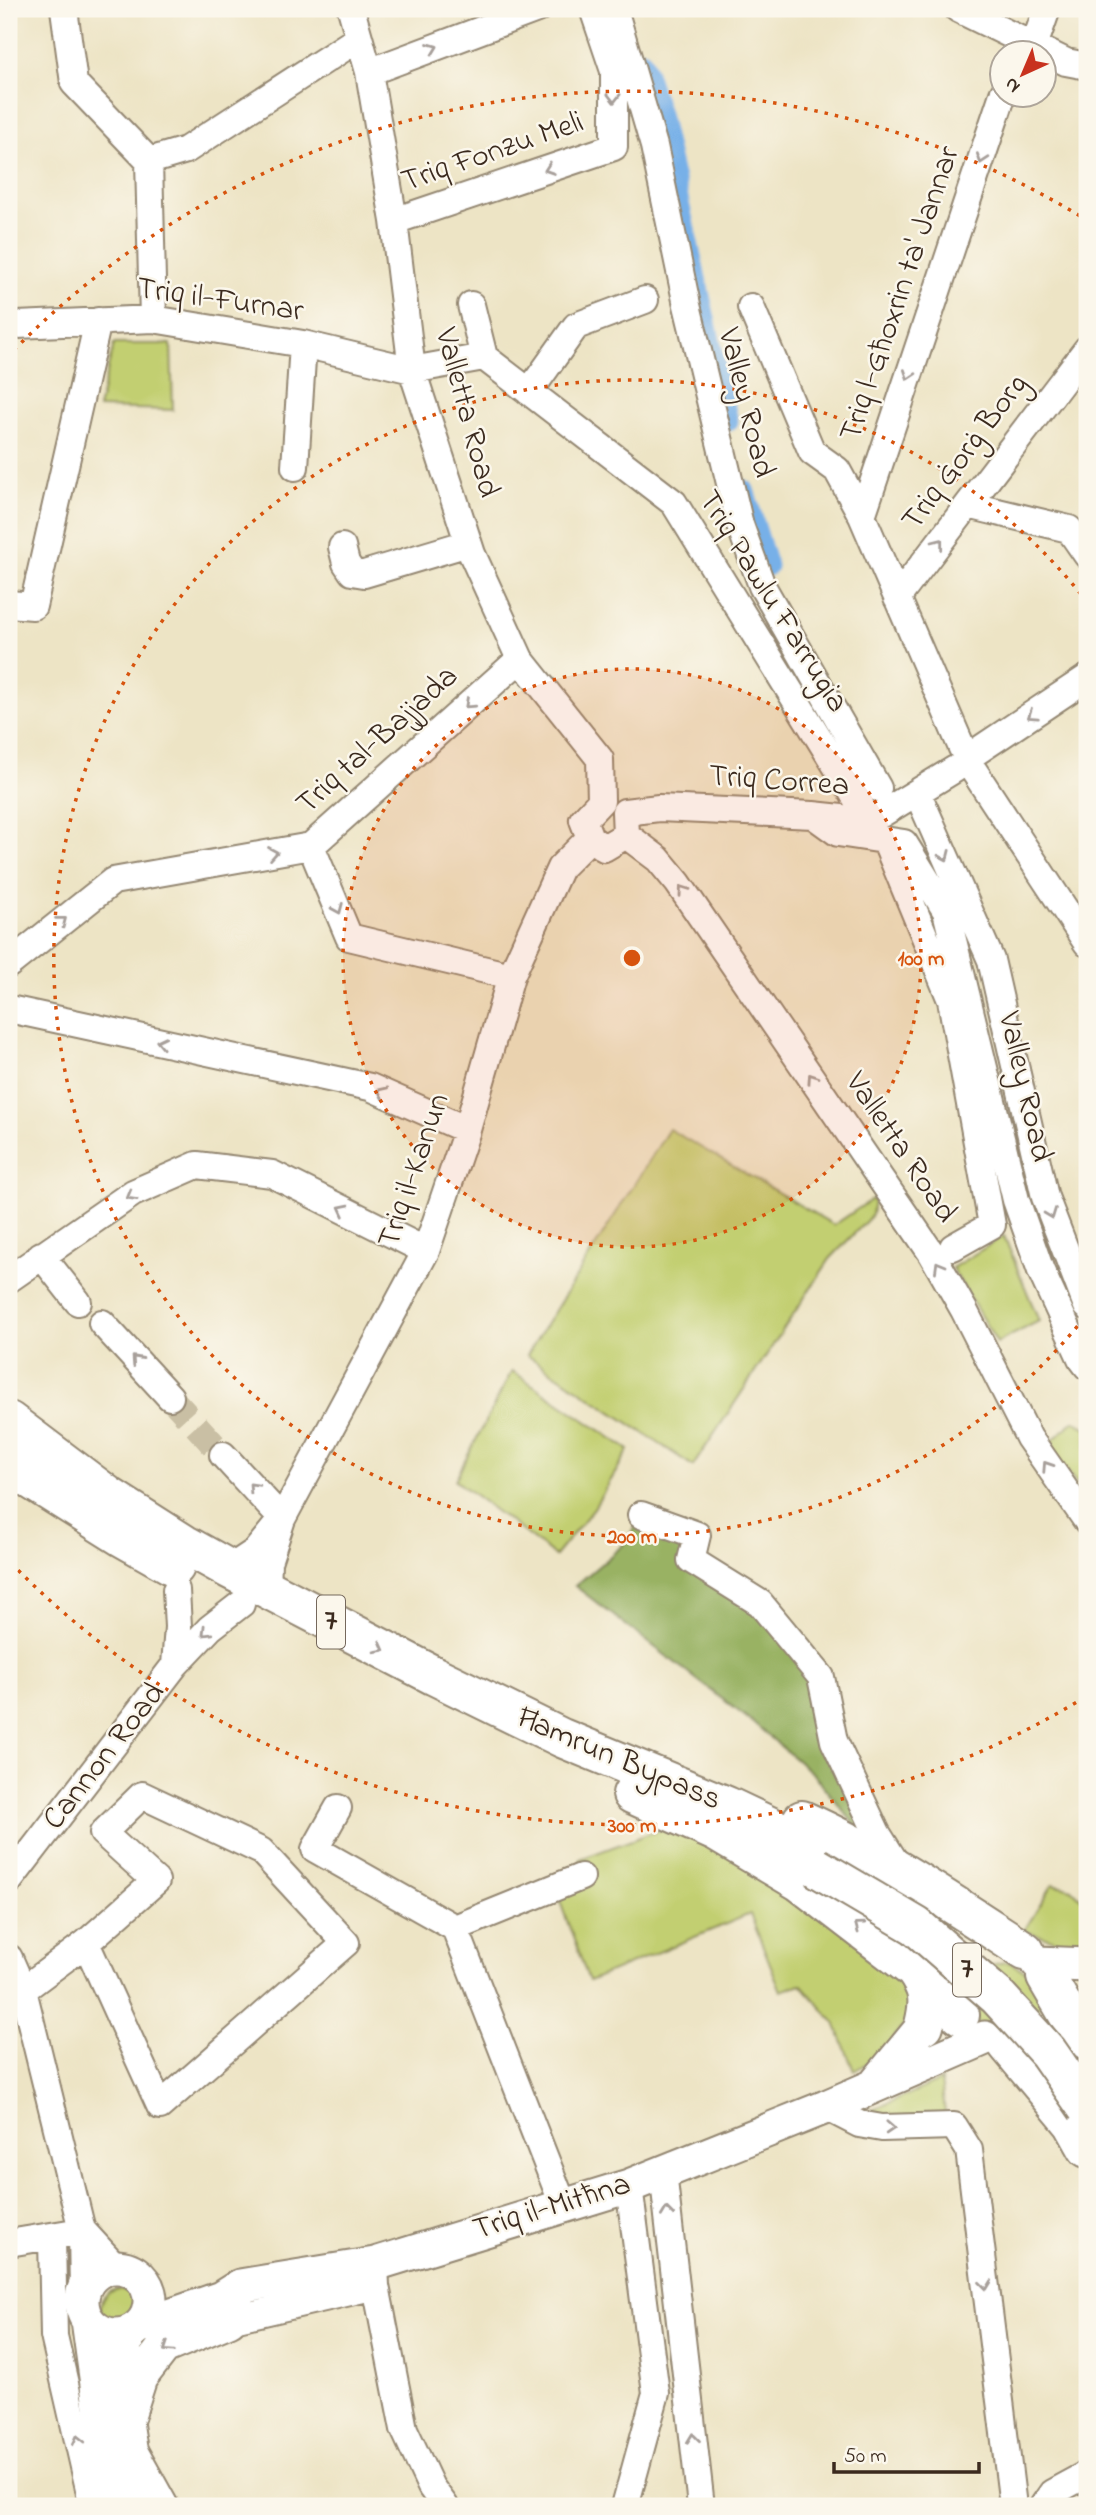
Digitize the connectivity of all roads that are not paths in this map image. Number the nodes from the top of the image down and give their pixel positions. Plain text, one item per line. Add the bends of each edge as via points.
1 (64, 9) edge
2 (351, 9) edge
3 (537, 9) edge
4 (593, 9) edge
5 (614, 9) edge
6 (958, 9) edge
7 (1048, 9) edge
8 (359, 38) junction
9 (1010, 38) edge
10 (1029, 38) edge
11 (1058, 59) edge
12 (1080, 68) edge
13 (369, 72) junction
14 (998, 108) edge
15 (149, 161) junction
16 (394, 221) junction
17 (645, 300) dead end
18 (471, 305) dead end
19 (751, 307) dead end
20 (153, 319) junction
21 (98, 321) junction
22 (17, 325) dead end
23 (303, 344) junction
24 (1087, 349) edge
25 (484, 357) junction
26 (412, 370) junction
27 (529, 393) junction
28 (295, 467) dead end
29 (968, 505) junction
30 (862, 516) junction
31 (468, 543) junction
32 (342, 547) dead end
33 (1086, 550) edge
34 (897, 598) junction
35 (9, 604) edge
36 (520, 659) junction
37 (1087, 678) edge
38 (967, 760) junction
39 (878, 788) dead end
40 (918, 794) junction
41 (601, 801) junction
42 (626, 824) junction
43 (878, 831) junction
44 (590, 838) junction
45 (311, 846) junction
46 (1087, 943) edge
47 (9, 964) edge
48 (511, 976) junction
49 (9, 1009) edge
50 (467, 1130) junction
51 (953, 1247) dead end
52 (426, 1251) junction
53 (41, 1255) junction
54 (9, 1279) edge
55 (78, 1302) dead end
56 (1087, 1306) edge
57 (102, 1323) dead end
58 (1087, 1366) edge
59 (170, 1397) tunnel mouth
60 (9, 1409) edge
61 (9, 1421) edge
62 (223, 1455) tunnel mouth
63 (10, 1465) edge
64 (107, 1495) junction
65 (641, 1515) dead end
66 (282, 1519) junction
67 (1087, 1521) edge
68 (184, 1544) junction
69 (246, 1587) junction
70 (176, 1590) dead end
71 (175, 1665) junction
72 (556, 1747) junction
73 (338, 1808) dead end
74 (820, 1859) junction
75 (890, 1866) junction
76 (581, 1877) dead end
77 (9, 1881) edge
78 (456, 1928) junction
79 (86, 1943) junction
80 (9, 1958) edge
81 (1036, 1964) junction
82 (1087, 1965) edge
83 (23, 1990) junction
84 (974, 2017) junction
85 (1081, 2018) edge
86 (1087, 2082) edge
87 (874, 2086) junction
88 (826, 2107) junction
89 (1087, 2108) edge
90 (1087, 2148) edge
91 (663, 2172) junction
92 (628, 2186) junction
93 (564, 2207) junction
94 (82, 2230) junction
95 (52, 2238) junction
96 (9, 2243) edge
97 (130, 2274) junction
98 (376, 2275) junction
99 (230, 2301) junction
100 (85, 2307) junction
101 (133, 2330) junction
102 (127, 2430) junction
103 (1087, 2474) edge
104 (93, 2506) edge
105 (117, 2506) edge
106 (139, 2506) edge
107 (164, 2506) edge
108 (445, 2506) edge
109 (625, 2506) edge
110 (701, 2506) edge
111 (1013, 2506) edge
112 (1043, 2506) edge

1 - 15 street via 74,83
2 - 8 street, Valletta Road
13 -> 3 street
4 -> 16 street, Triq Fonzu Meli via 614,71 614,147
5 - 39 street, Valley Road via 654,146 740,525 762,586
6 - 9 street
7 - 10 street
8 - 13 street, Valletta Road
8 - 15 street via 186,150
11 - 12 street
13 - 16 street, Valletta Road
14 -> 30 street, Triq l-Għoxrin ta' Jannar
15 - 20 street
16 - 26 street, Valletta Road
17 - 27 street via 576,326
18 - 25 street
19 - 30 street via 812,452 837,470
20 - 21 street, Triq il-Furnar
20 - 23 street, Triq il-Furnar
21 - 22 street, Triq il-Furnar
21 - 35 street via 33,606
23 - 26 street, Triq il-Furnar
23 - 28 street
24 - 29 street, Triq Ġorġ Borg
25 - 26 street
25 - 27 street, Triq Pawlu Farrugia
26 - 31 street, Valletta Road
27 - 43 street, Triq Pawlu Farrugia via 674,503
29 - 33 street via 1069,529
34 -> 29 street, Triq Ġorġ Borg
30 - 34 street
31 - 32 street via 364,573 352,572
31 - 36 street, Valletta Road
34 - 38 street
36 - 41 street, Valletta Road via 600,759
36 -> 45 street, Triq tal-Bajjada
37 -> 38 street, Triq Correa
38 - 40 street, Triq Correa
38 - 46 street
40 - 43 street, Triq Correa
40 -> 56 street via 991,960 1045,1197
41 - 42 street, Valletta Road via 614,804
41 - 44 street, Valletta Road via 583,820
42 - 43 street, Triq Correa via 659,808 813,815
42 - 44 street via 604,848
67 -> 42 street, Valletta Road via 1029,1437 932,1254 678,883
43 - 51 street, Valley Road via 951,1000 992,1224
43 - 58 street, Valley Road via 904,843 946,911 1016,1200 1041,1271
44 - 48 street, Triq il-Kanun via 560,868
47 -> 45 street, Triq tal-Bajjada via 113,881
45 -> 48 street via 349,937
48 - 50 street, Triq il-Kanun
50 -> 49 street via 370,1087
50 - 52 street, Triq il-Kanun
52 -> 53 street via 272,1174 197,1165 134,1193
52 - 66 street, Triq il-Kanun
53 - 54 street
53 - 55 street
59 -> 57 street
60 - 68 highway via 118,1488
61 - 64 highway
66 -> 62 street
63 - 64 highway via 33,1460
63 - 69 highway, Ħamrun Bypass / 7 via 121,1537
64 - 68 highway, Ħamrun Bypass / 7
65 - 75 street via 697,1535 691,1559 760,1603 821,1677 834,1741 894,1860
66 - 69 street, Triq il-Kanun via 256,1552
66 - 69 street, Triq il-Kanun via 268,1562
68 - 69 highway, Ħamrun Bypass / 7
69 -> 71 street, Cannon Road
69 - 72 highway, Ħamrun Bypass / 7 via 435,1676
70 - 71 street, Cannon Road
71 - 77 street, Cannon Road
72 - 74 highway, Ħamrun Bypass / 7
72 - 75 highway via 734,1789 834,1834
84 -> 72 highway via 929,2005 925,1984 913,1967 800,1882
73 - 78 street via 315,1849
74 - 86 highway, Ħamrun Bypass / 7 via 926,1912 1059,2039
74 - 89 highway, Ħamrun Bypass / 7, bridge via 916,1926 998,1997 1048,2052
75 - 81 highway
76 - 78 street
78 - 93 street
79 - 79 street via 160,2106 346,1943 261,1852 142,1796 103,1833 156,1881
79 - 83 street
80 - 83 street
81 - 82 main road
81 - 84 main road via 1008,1945 975,1953
81 - 84 main road via 1053,2000 1048,2018
81 - 85 highway
83 - 94 street
84 - 85 main road, Triq il-Mitħna
84 - 87 main road, Triq il-Mitħna
84 - 87 main road, Triq il-Mitħna
84 - 90 highway via 1073,2123
87 - 88 main road, Triq il-Mitħna
88 - 91 main road, Triq il-Mitħna
88 -> 111 street via 870,2126 954,2126 969,2150
91 - 92 main road, Triq il-Mitħna
110 -> 91 street
92 - 93 main road, Triq il-Mitħna
92 - 109 street via 656,2393
93 - 98 main road, Triq il-Mitħna
94 - 95 street
94 - 97 street
94 - 100 street
95 - 96 street
104 -> 95 street via 54,2336
97 - 99 main road, Triq il-Mitħna
97 - 100 main road via 98,2272 91,2277
97 - 101 main road via 150,2297 148,2314
98 - 99 main road, Triq il-Mitħna
98 - 108 street via 404,2429
99 - 101 main road, Triq il-Mitħna
99 -> 102 main road via 164,2347 140,2378
100 - 101 main road via 94,2327 111,2335
100 - 105 main road
101 - 102 main road via 118,2367
102 - 106 main road
102 - 107 street
103 - 112 street via 1052,2493

